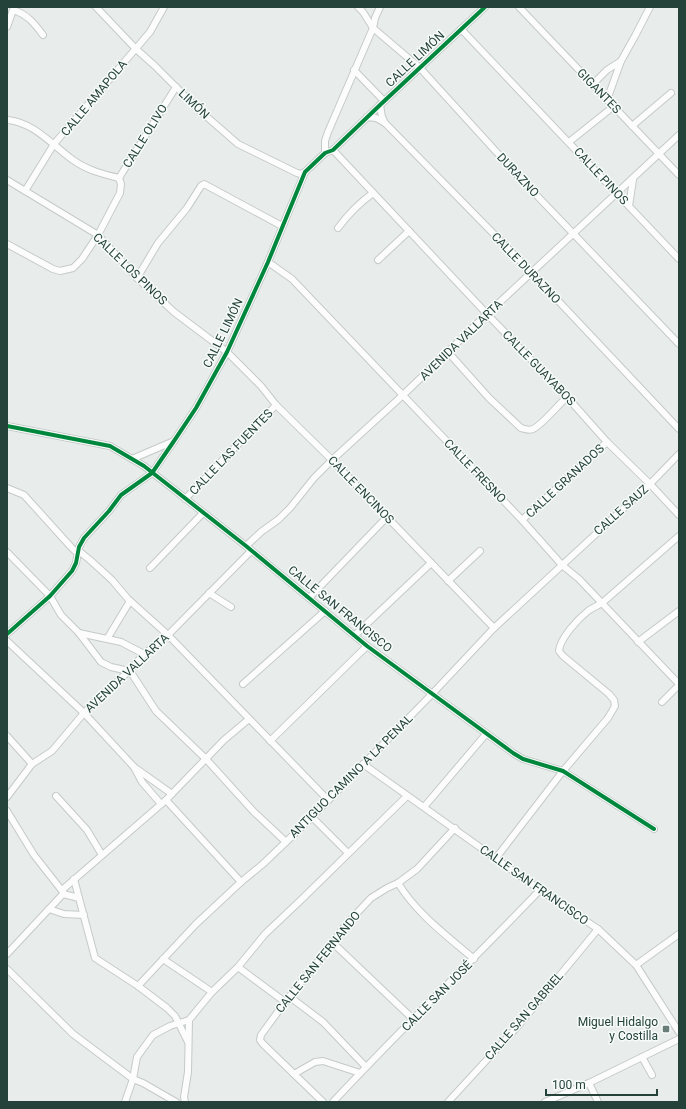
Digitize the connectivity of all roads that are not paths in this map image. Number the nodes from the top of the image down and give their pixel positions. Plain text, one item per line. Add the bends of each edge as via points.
1 (164, 7) edge
2 (358, 7) edge
3 (380, 7) edge
4 (485, 7) edge
5 (519, 7) edge
6 (650, 7) edge
7 (13, 8) edge
8 (98, 8) edge
9 (8, 20) edge
10 (7, 27) edge
11 (373, 28) junction
12 (461, 29) junction
13 (43, 35) dead end
14 (136, 49) junction
15 (621, 61) junction
16 (420, 68) junction
17 (354, 70) junction
18 (592, 85) junction
19 (176, 87) junction
20 (671, 93) dead end
21 (607, 100) junction
22 (382, 103) junction
23 (614, 106) junction
24 (367, 117) junction
25 (7, 119) edge
26 (385, 123) junction
27 (632, 126) junction
28 (679, 135) edge
29 (570, 142) junction
30 (54, 144) junction
31 (333, 150) junction
32 (325, 153) junction
33 (660, 154) junction
34 (305, 172) junction
35 (679, 175) edge
36 (119, 178) junction
37 (7, 180) edge
38 (633, 180) junction
39 (26, 191) junction
40 (373, 193) junction
41 (617, 194) junction
42 (629, 206) junction
43 (282, 226) junction
44 (338, 228) dead end
45 (409, 231) junction
46 (98, 235) junction
47 (574, 235) junction
48 (7, 244) edge
49 (679, 259) edge
50 (378, 260) dead end
51 (268, 262) junction
52 (532, 273) junction
53 (137, 278) junction
54 (487, 314) junction
55 (679, 344) edge
56 (227, 352) junction
57 (448, 352) junction
58 (403, 396) junction
59 (567, 397) junction
60 (276, 405) junction
61 (7, 426) edge
62 (679, 430) edge
63 (174, 441) junction
64 (607, 442) junction
65 (679, 454) edge
66 (132, 459) junction
67 (332, 460) junction
68 (152, 473) junction
69 (650, 484) junction
70 (7, 488) edge
71 (185, 499) junction
72 (203, 513) junction
73 (679, 515) edge
74 (387, 517) junction
75 (522, 520) junction
76 (679, 536) edge
77 (246, 546) junction
78 (79, 551) junction
79 (251, 551) junction
80 (480, 551) dead end
81 (7, 552) edge
82 (431, 562) junction
83 (562, 565) junction
84 (150, 568) dead end
85 (448, 581) junction
86 (209, 593) junction
87 (50, 596) junction
88 (309, 598) junction
89 (130, 601) junction
90 (602, 603) junction
91 (231, 607) dead end
92 (325, 611) junction
93 (679, 611) edge
94 (494, 628) junction
95 (79, 633) junction
96 (7, 634) edge
97 (168, 636) junction
98 (355, 636) junction
99 (107, 639) junction
100 (7, 641) edge
101 (638, 642) junction
102 (367, 646) junction
103 (144, 654) junction
104 (129, 671) junction
105 (243, 684) dead end
106 (679, 685) edge
107 (432, 694) junction
108 (662, 702) dead end
109 (84, 713) junction
110 (249, 719) junction
111 (486, 734) junction
112 (7, 736) edge
113 (270, 741) junction
114 (206, 759) junction
115 (32, 764) junction
116 (363, 764) junction
117 (134, 767) junction
118 (563, 771) junction
119 (172, 794) junction
120 (56, 796) dead end
121 (407, 796) junction
122 (7, 797) edge
123 (328, 800) junction
124 (163, 802) junction
125 (424, 807) junction
126 (7, 811) edge
127 (312, 817) junction
128 (455, 828) junction
129 (654, 829) dead end
130 (286, 842) junction
131 (348, 853) junction
132 (102, 855) junction
133 (496, 858) junction
134 (74, 879) junction
135 (241, 882) junction
136 (398, 883) junction
137 (540, 890) junction
138 (63, 892) junction
139 (79, 898) junction
140 (49, 909) junction
141 (84, 915) junction
142 (598, 929) junction
143 (679, 934) edge
144 (333, 943) junction
145 (7, 954) edge
146 (163, 959) junction
147 (474, 959) junction
148 (636, 964) junction
149 (238, 967) junction
150 (7, 969) edge
151 (138, 986) junction
152 (212, 992) junction
153 (290, 997) junction
154 (285, 1002) junction
155 (189, 1020) junction
156 (414, 1020) junction
157 (178, 1023) junction
158 (679, 1032) edge
159 (679, 1039) edge
160 (188, 1042) junction
161 (642, 1057) junction
162 (366, 1067) junction
163 (360, 1073) junction
164 (294, 1074) junction
165 (652, 1075) dead end
166 (133, 1079) junction
167 (589, 1083) junction
168 (125, 1102) edge
169 (176, 1102) edge
170 (184, 1102) edge
171 (323, 1102) edge
172 (333, 1102) edge
173 (448, 1102) edge
174 (545, 1102) edge
175 (598, 1102) edge

1 - 14 street, CALLE AMAPOLA via 150,32
2 - 11 street, DURAZNO
3 - 11 street
4 - 12 street, CALLE LIMÓN
5 - 18 street, GIGANTES
6 - 15 street
7 - 9 street
7 - 13 street via 34,22
8 - 14 street, LIMÓN
9 - 10 street
11 - 16 street, DURAZNO
11 - 17 street
12 - 16 street, CALLE LIMÓN
12 - 29 street, CALLE PINOS
14 - 19 street, LIMÓN
14 - 30 street, CALLE AMAPOLA
15 - 18 street
15 - 21 street
16 - 22 street, CALLE LIMÓN
16 - 47 street, DURAZNO
17 - 22 street
17 - 32 street via 328,132
18 - 21 street, GIGANTES
19 - 34 street, LIMÓN via 243,147 297,173
19 - 36 street, CALLE OLIVO
20 - 27 street
21 - 23 street, GIGANTES
22 - 24 street, CALLE LIMÓN
22 - 26 street, CALLE DURAZNO via 382,117
23 - 27 street, GIGANTES
23 - 29 street
24 - 26 street
24 - 31 street, CALLE LIMÓN
25 - 30 street via 28,125
26 - 52 street, CALLE DURAZNO
27 - 33 street, GIGANTES
28 - 33 street, AVENIDA VALLARTA
29 - 41 street, CALLE PINOS
30 - 36 street via 84,166
30 - 39 street, CALLE AMAPOLA
31 - 32 street, CALLE LIMÓN
31 - 40 street, CALLE GUAYABOS
32 - 34 street, CALLE LIMÓN
33 - 35 street, GIGANTES
33 - 38 street, AVENIDA VALLARTA
34 - 43 street, CALLE LIMÓN
36 - 46 street, CALLE OLIVO via 120,193
37 - 39 street, CALLE LOS PINOS
38 - 41 street, AVENIDA VALLARTA
38 - 42 street
39 - 46 street, CALLE LOS PINOS
40 - 44 street via 357,205
40 - 45 street, CALLE GUAYABOS
41 - 42 street, CALLE PINOS
41 - 47 street, AVENIDA VALLARTA
42 - 49 street, CALLE PINOS
43 - 51 street, CALLE LIMÓN
43 - 53 street via 204,184 158,243
45 - 50 street
45 - 54 street, CALLE GUAYABOS
46 - 48 street, CALLE OLIVO via 78,264 60,271
46 - 53 street, CALLE LOS PINOS
47 - 52 street, AVENIDA VALLARTA
47 - 55 street, DURAZNO
51 - 56 street, CALLE LIMÓN
51 - 58 street, CALLE FRESNO via 292,279
52 - 54 street, AVENIDA VALLARTA
52 - 62 street, CALLE DURAZNO
53 - 56 street, CALLE LOS PINOS via 174,312
54 - 57 street, AVENIDA VALLARTA
54 - 59 street, CALLE GUAYABOS
56 - 60 street, CALLE ENCINOS
56 - 63 street, CALLE LIMÓN via 196,408
57 - 58 street, AVENIDA VALLARTA
57 - 59 street via 489,398 521,428 530,430 536,427
58 - 67 street, AVENIDA VALLARTA
58 - 75 street, CALLE FRESNO
59 - 64 street, CALLE GUAYABOS
60 - 67 street, CALLE ENCINOS
60 - 71 street, CALLE LAS FUENTES
61 - 66 street, CALLE SAN FRANCISCO via 110,446
63 - 66 street
63 - 68 street, CALLE LIMÓN
64 - 69 street, CALLE GUAYABOS
64 - 75 street, CALLE GRANADOS
65 - 69 street, CALLE SAUZ
66 - 68 street, CALLE SAN FRANCISCO
67 - 74 street, CALLE ENCINOS
67 - 77 street, AVENIDA VALLARTA via 285,514
68 - 71 street, CALLE SAN FRANCISCO
68 - 78 street via 121,495 84,538
69 - 73 street, CALLE GUAYABOS
69 - 83 street, CALLE SAUZ
70 - 78 street via 24,494 71,547
71 - 72 street, CALLE SAN FRANCISCO
72 - 77 street, CALLE SAN FRANCISCO
72 - 84 street
74 - 82 street, CALLE ENCINOS
74 - 88 street
75 - 83 street, CALLE FRESNO
76 - 90 street
77 - 79 street, CALLE SAN FRANCISCO
78 - 87 street via 72,571
78 - 89 street via 112,580
79 - 86 street, AVENIDA VALLARTA
79 - 88 street, CALLE SAN FRANCISCO
80 - 85 street
81 - 87 street
82 - 85 street, CALLE ENCINOS
82 - 98 street
83 - 90 street, CALLE FRESNO
83 - 94 street, ANTIGUO CAMINO A LA PENAL
85 - 94 street, CALLE ENCINOS
86 - 91 street
86 - 97 street, AVENIDA VALLARTA
87 - 95 street via 62,615
87 - 96 street
88 - 92 street, CALLE SAN FRANCISCO
89 - 97 street
89 - 99 street
90 - 101 street, CALLE FRESNO
90 - 118 street via 589,609 576,623 562,640 559,651 609,694 615,706 608,718
92 - 98 street, CALLE SAN FRANCISCO
92 - 105 street
93 - 101 street
94 - 107 street, ANTIGUO CAMINO A LA PENAL
95 - 99 street
95 - 104 street via 101,662
97 - 103 street, AVENIDA VALLARTA
97 - 110 street
98 - 102 street, CALLE SAN FRANCISCO
99 - 103 street via 121,642
100 - 109 street
101 - 106 street, CALLE FRESNO
102 - 107 street, CALLE SAN FRANCISCO
102 - 113 street
103 - 104 street, AVENIDA VALLARTA
104 - 109 street, AVENIDA VALLARTA
104 - 114 street via 153,707
106 - 108 street, CALLE FRESNO
107 - 111 street, CALLE SAN FRANCISCO
107 - 116 street, ANTIGUO CAMINO A LA PENAL
109 - 115 street, AVENIDA VALLARTA via 52,751
109 - 117 street
110 - 113 street
110 - 114 street
111 - 118 street, CALLE SAN FRANCISCO via 523,759
111 - 125 street
112 - 115 street
113 - 123 street
114 - 119 street
114 - 130 street via 254,812
115 - 122 street, AVENIDA VALLARTA
116 - 121 street, CALLE SAN FRANCISCO
116 - 123 street, ANTIGUO CAMINO A LA PENAL
117 - 119 street
117 - 124 street via 142,782
118 - 129 street, CALLE SAN FRANCISCO
118 - 133 street
119 - 124 street
120 - 132 street via 87,830
121 - 125 street, CALLE SAN FRANCISCO
121 - 131 street
123 - 127 street, ANTIGUO CAMINO A LA PENAL
124 - 132 street
124 - 135 street
125 - 128 street, CALLE SAN FRANCISCO
126 - 138 street via 34,855
127 - 130 street, ANTIGUO CAMINO A LA PENAL
127 - 131 street
128 - 133 street, CALLE SAN FRANCISCO
128 - 136 street, CALLE SAN FERNANDO via 417,869
130 - 135 street, ANTIGUO CAMINO A LA PENAL
131 - 149 street via 265,934
132 - 134 street
133 - 137 street, CALLE SAN FRANCISCO
134 - 138 street
134 - 139 street
135 - 146 street, ANTIGUO CAMINO A LA PENAL
136 - 144 street, CALLE SAN FERNANDO via 371,898 343,928
136 - 147 street via 427,918
137 - 142 street, CALLE SAN FRANCISCO
137 - 147 street, CALLE SAN JOSÉ
138 - 139 street
138 - 140 street
139 - 141 street
140 - 141 street via 64,914
140 - 145 street
141 - 151 street via 95,958
142 - 148 street, CALLE SAN FRANCISCO
142 - 173 street, CALLE SAN GABRIEL via 518,1026
143 - 148 street
144 - 153 street, CALLE SAN FERNANDO
144 - 156 street
146 - 151 street, ANTIGUO CAMINO A LA PENAL
146 - 152 street
147 - 156 street, CALLE SAN JOSÉ
148 - 158 street, CALLE SAN FRANCISCO
149 - 152 street
149 - 154 street
150 - 166 street via 73,1034
151 - 157 street via 167,1008
152 - 155 street
153 - 154 street, CALLE SAN FERNANDO
153 - 162 street via 323,1022
154 - 164 street, CALLE SAN FERNANDO via 260,1040
155 - 157 street
155 - 160 street
156 - 162 street, CALLE SAN JOSÉ
157 - 160 street
157 - 166 street via 153,1035 137,1057
159 - 161 street
160 - 170 street
161 - 165 street
161 - 167 street
162 - 163 street, CALLE SAN JOSÉ
163 - 164 street via 323,1061 314,1062
163 - 172 street, CALLE SAN JOSÉ
164 - 171 street
166 - 168 street
166 - 169 street
167 - 174 street
167 - 175 street

